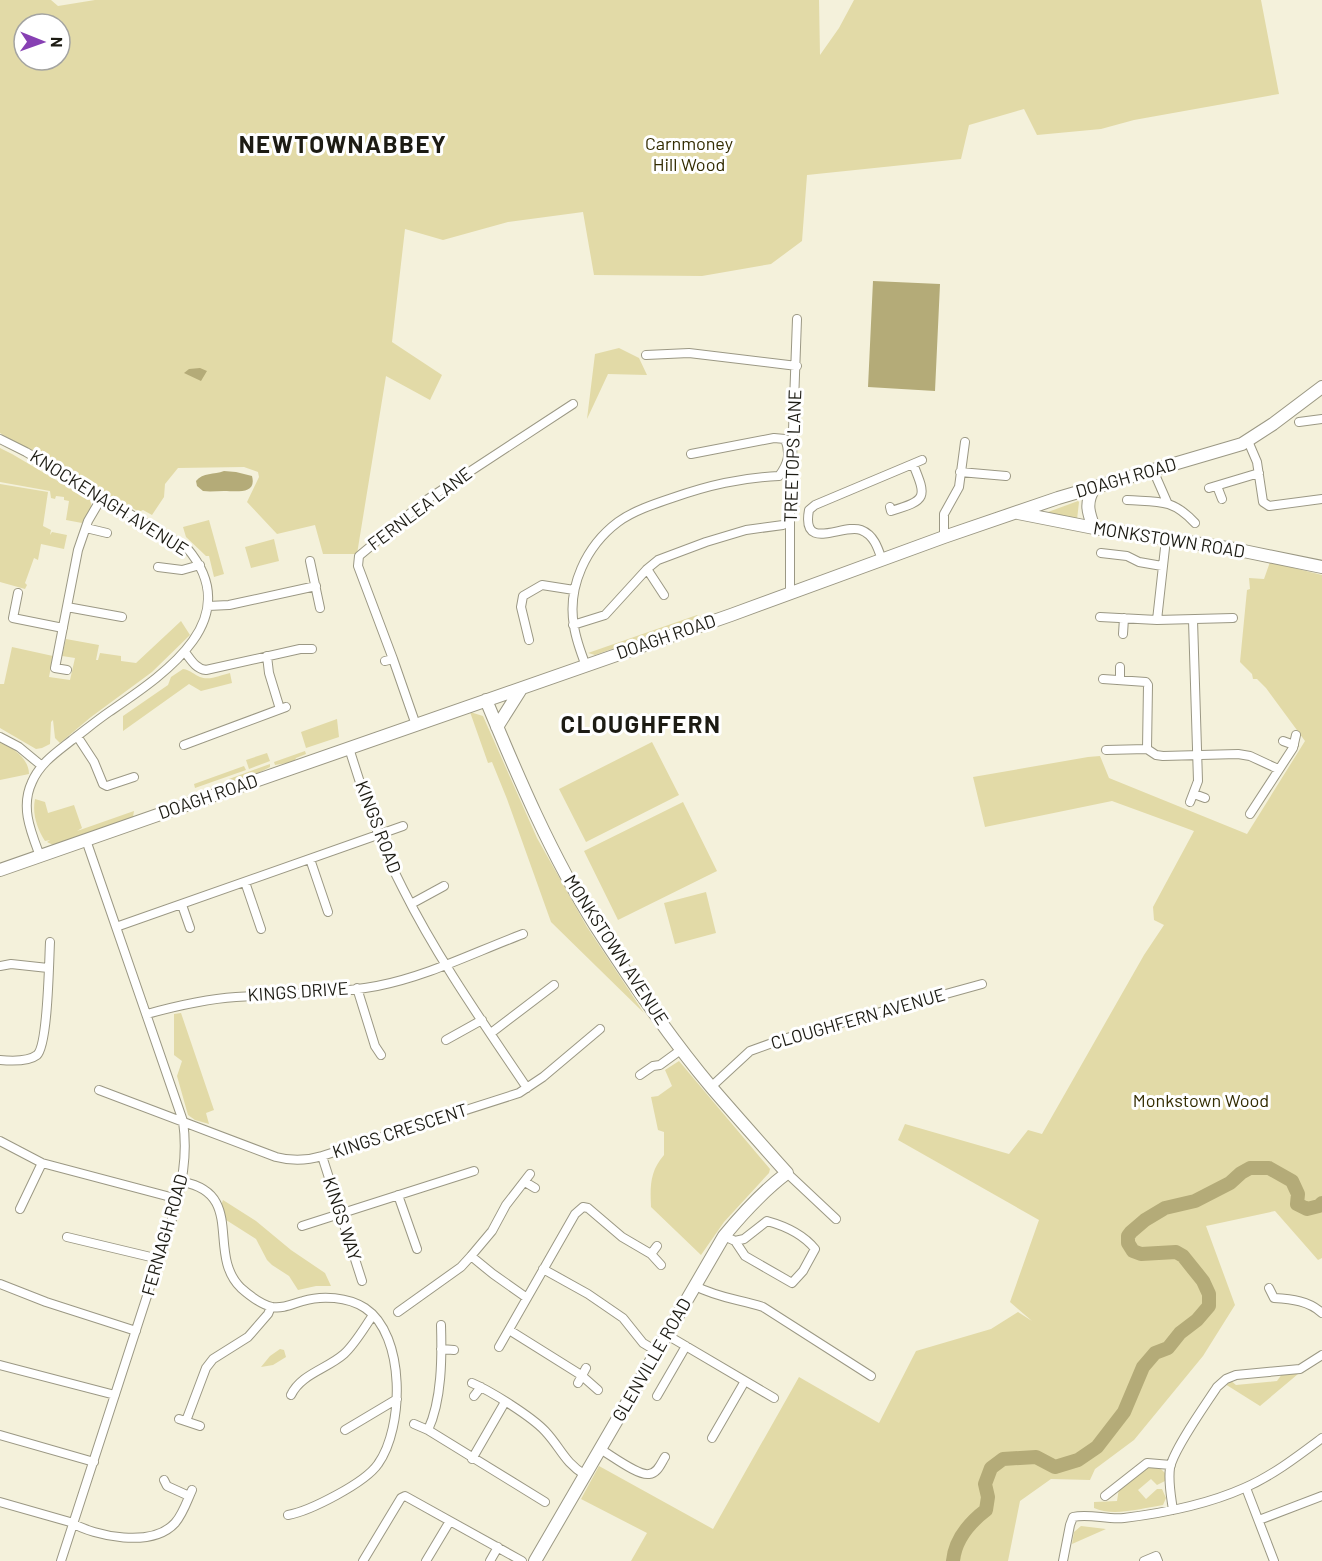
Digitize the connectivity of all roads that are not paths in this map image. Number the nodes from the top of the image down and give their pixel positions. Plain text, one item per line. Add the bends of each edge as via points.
1 (798, 319) dead end
2 (646, 355) dead end
3 (797, 366) junction
4 (1322, 387) edge
5 (573, 404) dead end
6 (1322, 419) edge
7 (1299, 422) dead end
8 (0, 439) edge
9 (1248, 441) junction
10 (965, 442) dead end
11 (691, 453) dead end
12 (1153, 470) junction
13 (960, 472) junction
14 (1259, 472) junction
15 (1006, 476) dead end
16 (1094, 488) junction
17 (102, 496) junction
18 (1222, 499) dead end
19 (1322, 499) edge
20 (1127, 500) dead end
21 (1167, 502) junction
22 (890, 507) dead end
23 (1016, 512) junction
24 (1195, 523) dead end
25 (783, 525) dead end
26 (86, 528) junction
27 (1094, 528) junction
28 (107, 533) dead end
29 (944, 537) junction
30 (1166, 539) junction
31 (1107, 556) dead end
32 (882, 560) junction
33 (310, 561) dead end
34 (200, 565) junction
35 (1162, 566) junction
36 (158, 567) dead end
37 (1322, 567) edge
38 (647, 569) junction
39 (316, 586) junction
40 (574, 590) junction
41 (18, 593) dead end
42 (790, 593) junction
43 (664, 595) dead end
44 (208, 606) junction
45 (67, 607) junction
46 (320, 608) dead end
47 (122, 617) dead end
48 (1100, 617) dead end
49 (1124, 618) junction
50 (1233, 618) dead end
51 (1157, 620) junction
52 (1193, 620) junction
53 (573, 625) junction
54 (63, 628) junction
55 (1123, 634) dead end
56 (529, 640) dead end
57 (312, 648) dead end
58 (185, 652) junction
59 (267, 656) junction
60 (586, 666) junction
61 (1120, 667) dead end
62 (67, 670) dead end
63 (1103, 680) dead end
64 (1120, 680) junction
65 (522, 688) junction
66 (486, 700) junction
67 (416, 725) junction
68 (497, 727) junction
69 (0, 736) edge
70 (77, 736) junction
71 (1283, 741) dead end
72 (185, 744) dead end
73 (349, 748) junction
74 (1147, 749) junction
75 (1106, 750) dead end
76 (1197, 754) junction
77 (42, 766) junction
78 (1278, 769) junction
79 (134, 777) dead end
80 (1205, 798) dead end
81 (1250, 814) dead end
82 (403, 826) dead end
83 (380, 835) junction
84 (86, 840) junction
85 (40, 856) junction
86 (310, 859) junction
87 (0, 870) edge
88 (245, 882) junction
89 (444, 886) dead end
90 (411, 904) junction
91 (183, 905) junction
92 (328, 912) dead end
93 (116, 927) junction
94 (190, 928) dead end
95 (261, 929) dead end
96 (523, 934) dead end
97 (50, 942) dead end
98 (447, 964) junction
99 (0, 966) edge
100 (48, 968) junction
101 (982, 984) dead end
102 (554, 986) dead end
103 (357, 988) junction
104 (147, 1014) junction
105 (482, 1020) junction
106 (600, 1029) dead end
107 (491, 1033) junction
108 (446, 1040) dead end
109 (682, 1049) junction
110 (381, 1055) dead end
111 (0, 1060) edge
112 (640, 1075) dead end
113 (711, 1087) junction
114 (528, 1088) junction
115 (99, 1090) dead end
116 (183, 1121) junction
117 (0, 1141) edge
118 (322, 1156) junction
119 (42, 1163) junction
120 (474, 1171) dead end
121 (787, 1173) junction
122 (183, 1182) junction
123 (535, 1188) dead end
124 (398, 1196) junction
125 (178, 1199) junction
126 (20, 1209) dead end
127 (340, 1214) junction
128 (836, 1219) dead end
129 (302, 1226) dead end
130 (67, 1237) dead end
131 (729, 1238) junction
132 (657, 1246) dead end
133 (417, 1248) dead end
134 (651, 1254) junction
135 (471, 1256) junction
136 (159, 1259) junction
137 (661, 1265) dead end
138 (543, 1269) junction
139 (362, 1281) dead end
140 (0, 1284) edge
141 (695, 1286) junction
142 (1269, 1288) dead end
143 (417, 1297) junction
144 (526, 1298) junction
145 (423, 1306) dead end
146 (271, 1307) junction
147 (398, 1312) dead end
148 (1322, 1313) edge
149 (373, 1315) junction
150 (441, 1325) dead end
151 (509, 1330) junction
152 (136, 1331) junction
153 (667, 1335) junction
154 (686, 1346) junction
155 (499, 1347) dead end
156 (441, 1349) junction
157 (454, 1350) dead end
158 (658, 1352) junction
159 (1322, 1355) edge
160 (0, 1365) edge
161 (871, 1376) dead end
162 (745, 1381) junction
163 (472, 1383) dead end
164 (481, 1387) junction
165 (598, 1390) dead end
166 (115, 1395) junction
167 (291, 1395) dead end
168 (474, 1396) dead end
169 (657, 1396) dead end
170 (774, 1398) dead end
171 (397, 1399) junction
172 (505, 1402) junction
173 (414, 1424) dead end
174 (200, 1426) dead end
175 (345, 1430) dead end
176 (428, 1430) junction
177 (0, 1435) edge
178 (712, 1438) dead end
179 (1322, 1438) edge
180 (600, 1449) junction
181 (666, 1456) dead end
182 (472, 1459) junction
183 (94, 1462) junction
184 (1170, 1466) junction
185 (585, 1475) junction
186 (164, 1480) dead end
187 (1246, 1488) junction
188 (1105, 1496) dead end
189 (1322, 1496) edge
190 (0, 1502) edge
191 (545, 1502) dead end
192 (1173, 1510) junction
193 (288, 1515) dead end
194 (1259, 1520) junction
195 (450, 1521) junction
196 (74, 1524) junction
197 (498, 1547) junction
198 (62, 1561) edge
199 (363, 1561) edge
200 (426, 1561) edge
201 (490, 1561) edge
202 (522, 1561) edge
203 (535, 1561) edge
204 (1063, 1561) edge
205 (1144, 1561) edge
206 (1158, 1561) edge
207 (1275, 1561) edge

1 - 3 street, TREETOPS LANE
2 - 3 street via 688,353
3 - 42 street, TREETOPS LANE
4 - 9 main road, DOAGH ROAD
5 - 67 street, FERNLEA LANE via 425,501 359,556 358,566 389,660
6 - 7 street
8 - 17 street, KNOCKENAGH AVENUE
9 - 12 main road, DOAGH ROAD
9 - 14 street
10 - 13 street
11 - 40 street via 774,438 785,439 789,448 787,465 779,476 710,485 619,521 599,538 583,563
12 - 16 main road, DOAGH ROAD
12 - 21 street
13 - 15 street
13 - 29 street via 959,487 944,514
14 - 18 street via 1213,487
14 - 19 street via 1265,505
16 - 23 main road, DOAGH ROAD
16 - 27 main road via 1088,502
17 - 26 street
17 - 34 street, KNOCKENAGH AVENUE via 187,548
20 - 21 street
21 - 24 street
22 - 32 street via 891,511 915,504 921,497 918,462 809,510 808,522 817,534 850,528 862,531 873,539
23 - 27 main road, MONKSTOWN ROAD
23 - 29 main road, DOAGH ROAD
25 - 38 street via 746,530 706,542 658,560
26 - 28 street
26 - 45 street
27 - 30 main road, MONKSTOWN ROAD
29 - 32 main road, DOAGH ROAD
30 - 35 street
30 - 37 main road, MONKSTOWN ROAD
31 - 35 street via 1127,556
32 - 42 main road, DOAGH ROAD
33 - 39 street
34 - 36 street via 182,570
34 - 44 street, KNOCKENAGH AVENUE via 208,589
35 - 51 street
38 - 43 street
38 - 53 street via 605,615
39 - 44 street
39 - 46 street
40 - 53 street
40 - 56 street via 542,585 523,596 521,607
41 - 54 street via 13,618
42 - 60 main road, DOAGH ROAD
44 - 58 street, KNOCKENAGH AVENUE via 200,631
45 - 47 street
45 - 54 street
48 - 49 street
49 - 51 street
49 - 55 street
50 - 52 street
51 - 52 street
52 - 76 street
53 - 60 street
54 - 62 street via 55,668
57 - 59 street
58 - 59 street via 194,664 206,670
58 - 70 street, KNOCKENAGH AVENUE via 145,689
59 - 72 street via 269,673 283,708
60 - 65 main road, DOAGH ROAD
61 - 64 street
63 - 64 street
64 - 74 street via 1143,681 1148,685
65 - 66 main road, DOAGH ROAD
65 - 68 main road
66 - 67 main road, DOAGH ROAD
66 - 68 main road, MONKSTOWN AVENUE
67 - 73 main road, DOAGH ROAD
68 - 109 main road, MONKSTOWN AVENUE via 526,795 582,903
69 - 77 street
70 - 77 street, KNOCKENAGH AVENUE
70 - 79 street via 103,784
71 - 78 street via 1295,740
73 - 83 street, KINGS ROAD
73 - 84 main road, DOAGH ROAD
74 - 75 street
74 - 76 street via 1156,755
76 - 78 street via 1238,753
76 - 80 street via 1198,782 1192,798
77 - 85 street, KNOCKENAGH AVENUE via 32,782 27,806 27,821
78 - 81 street
82 - 83 street
83 - 86 street
83 - 90 street, KINGS ROAD
84 - 85 main road, DOAGH ROAD
84 - 93 street, FERNAGH ROAD
85 - 87 main road, DOAGH ROAD
86 - 88 street
86 - 92 street
88 - 91 street
88 - 95 street
89 - 90 street
90 - 98 street, KINGS ROAD
91 - 93 street
91 - 94 street
93 - 104 street, FERNAGH ROAD
96 - 98 street
97 - 100 street
98 - 103 street, KINGS DRIVE via 378,986
98 - 105 street, KINGS ROAD
99 - 100 street
100 - 111 street via 41,1048 36,1056 24,1060
101 - 113 street, CLOUGHFERN AVENUE via 783,1039 750,1052
102 - 107 street
103 - 104 street, KINGS DRIVE via 219,998
103 - 110 street
104 - 116 street, FERNAGH ROAD
105 - 107 street, KINGS ROAD
105 - 108 street
106 - 114 street, KINGS CRESCENT
107 - 114 street, KINGS ROAD
109 - 112 street
109 - 113 main road, MONKSTOWN AVENUE
113 - 121 main road, MONKSTOWN AVENUE
114 - 118 street, KINGS CRESCENT
115 - 116 street, KINGS CRESCENT
116 - 118 street, KINGS CRESCENT via 285,1159
116 - 122 street, FERNAGH ROAD
117 - 119 street
118 - 127 street, KINGS WAY
119 - 125 street
119 - 126 street
120 - 124 street
121 - 128 street
121 - 131 main road, GLENVILLE ROAD via 746,1209
122 - 125 street, FERNAGH ROAD
122 - 146 street via 200,1187 217,1202 232,1278 254,1299
123 - 135 street via 527,1178
124 - 127 street
124 - 133 street
125 - 136 street, FERNAGH ROAD
127 - 129 street
127 - 139 street, KINGS WAY
130 - 136 street
131 - 131 street via 745,1256 792,1283 815,1249 807,1239 767,1221 744,1239
131 - 141 main road, GLENVILLE ROAD
132 - 134 street
134 - 137 street
134 - 138 street via 582,1207
135 - 143 street
135 - 144 street
136 - 152 street, FERNAGH ROAD
138 - 144 street
138 - 158 street via 623,1318 643,1343
140 - 152 street
141 - 153 main road, GLENVILLE ROAD
141 - 161 street via 722,1298 763,1308
142 - 148 street via 1274,1298 1304,1302
143 - 145 street
143 - 147 street
144 - 151 street
146 - 149 street via 335,1298
146 - 174 street via 248,1337 213,1359 206,1368 183,1420
149 - 167 street via 346,1352 299,1382
149 - 171 street via 382,1325 390,1350
150 - 156 street
151 - 155 street
151 - 165 street
152 - 166 street, FERNAGH ROAD
153 - 154 street
153 - 158 main road, GLENVILLE ROAD
154 - 162 street
154 - 169 street
156 - 157 street
156 - 176 street via 435,1415
158 - 180 main road, GLENVILLE ROAD
159 - 184 street via 1300,1369 1226,1378 1217,1386
160 - 166 street
162 - 170 street
162 - 178 street
163 - 164 street
164 - 168 street
164 - 172 street
166 - 183 street, FERNAGH ROAD
171 - 175 street
171 - 193 street via 389,1446 375,1468 354,1485 300,1513
172 - 182 street
172 - 185 street via 543,1428 562,1455
173 - 176 street
176 - 182 street
177 - 183 street
179 - 187 street
180 - 181 street via 640,1474 657,1471
180 - 185 main road, GLENVILLE ROAD
182 - 191 street
183 - 196 street, FERNAGH ROAD
184 - 188 street via 1147,1463
184 - 192 street
185 - 203 main road, GLENVILLE ROAD
186 - 196 street via 167,1486 191,1493 174,1524 163,1532 112,1537
187 - 192 street
187 - 194 street
189 - 194 street
190 - 196 street
192 - 204 street via 1119,1519 1073,1517
194 - 207 street
195 - 197 street
195 - 199 street via 405,1496
195 - 200 street
196 - 198 street, FERNAGH ROAD
197 - 201 street
197 - 202 street
205 - 206 street via 1156,1556

